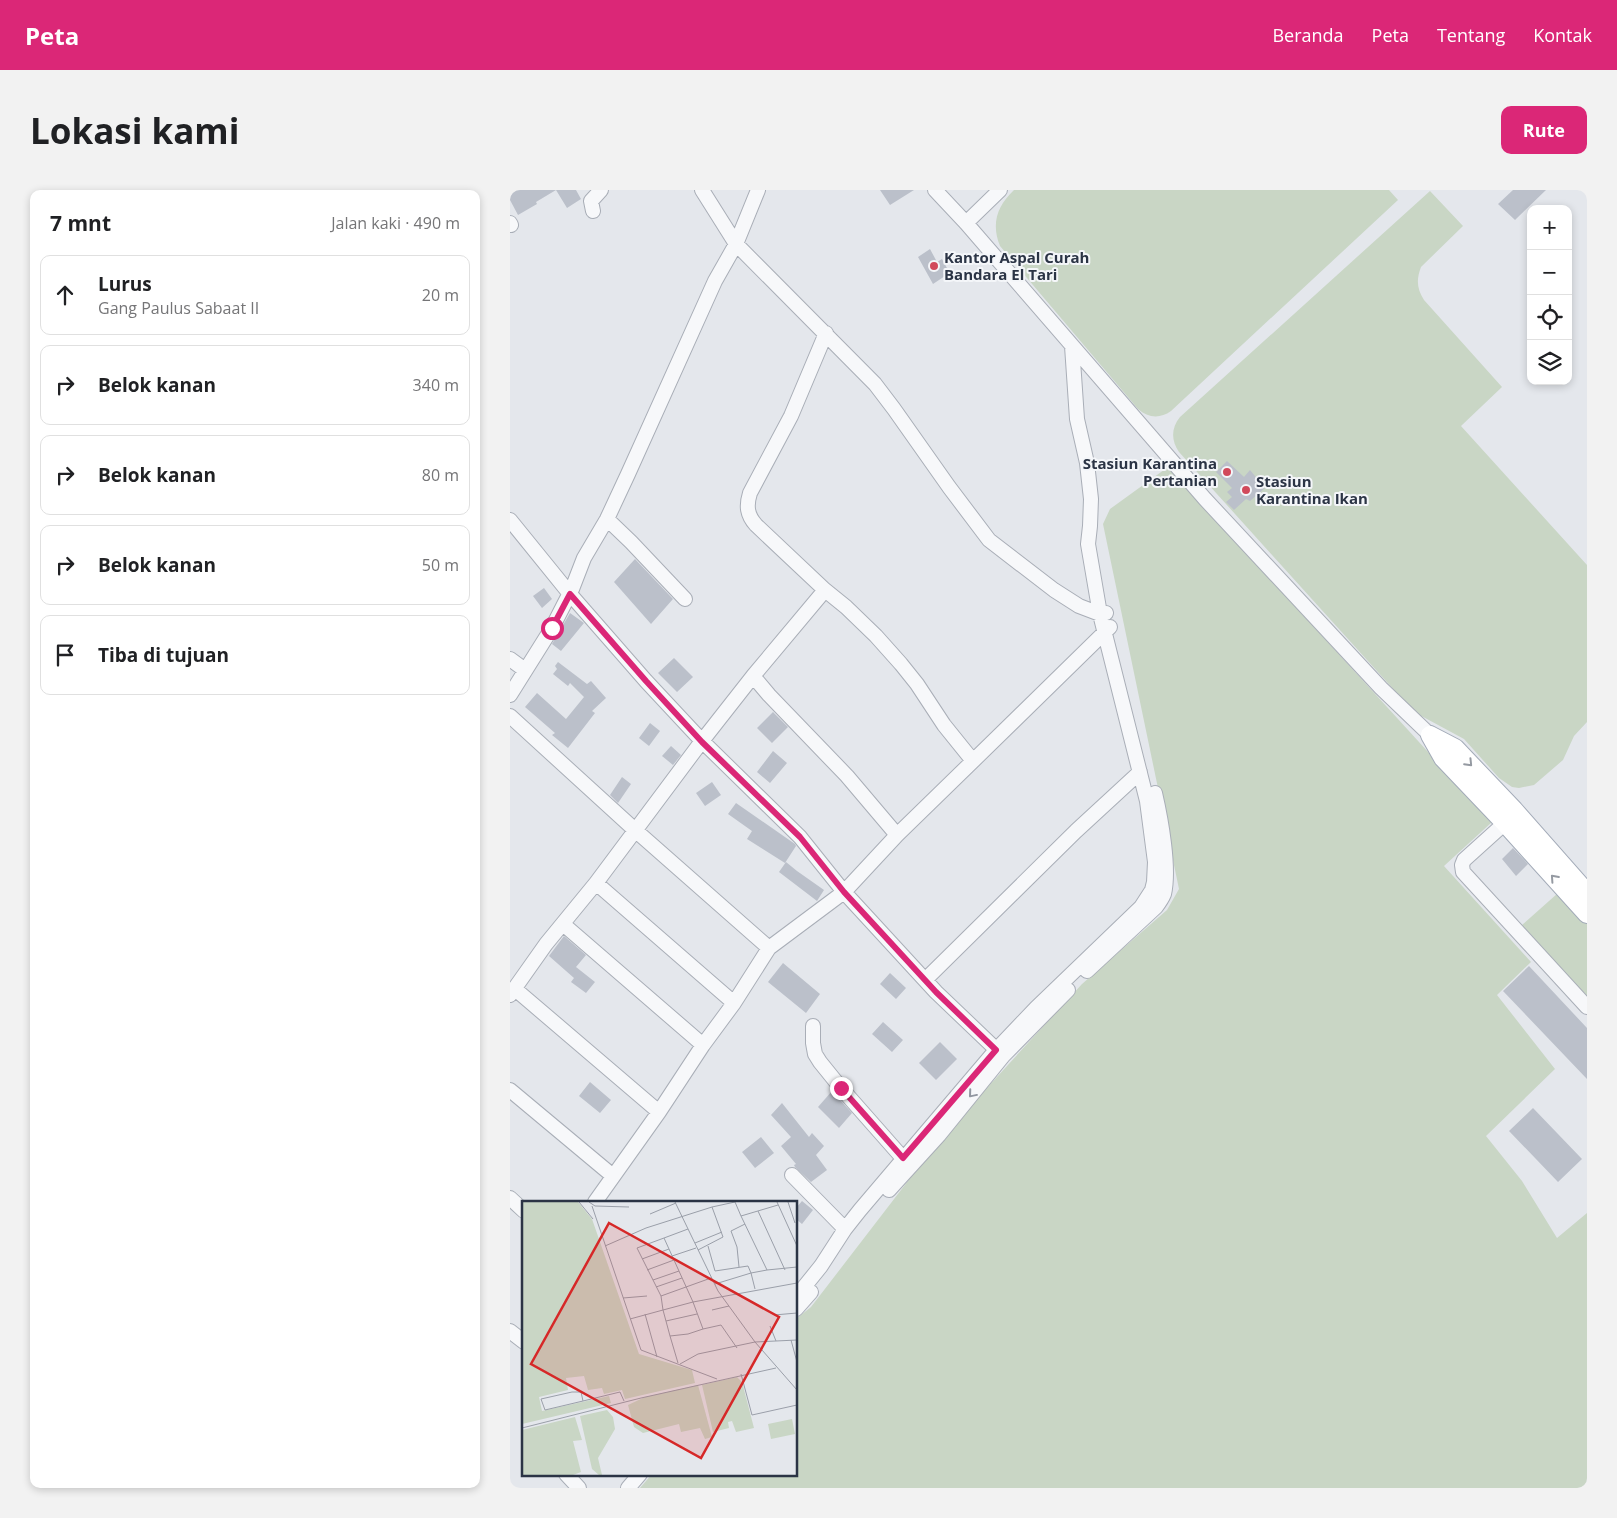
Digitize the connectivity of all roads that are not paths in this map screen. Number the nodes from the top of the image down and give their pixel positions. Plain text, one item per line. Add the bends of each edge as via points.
1 (602, 190) edge
2 (702, 190) edge
3 (758, 190) edge
4 (935, 190) edge
5 (1000, 190) edge
6 (593, 211) dead end
7 (966, 223) junction
8 (736, 244) junction
9 (826, 333) junction
10 (1072, 346) junction
11 (606, 519) junction
12 (510, 520) edge
13 (825, 590) junction
14 (570, 594) junction
15 (685, 599) dead end
16 (1106, 621) junction
17 (510, 659) edge
18 (525, 670) junction
19 (753, 676) junction
20 (510, 695) edge
21 (510, 716) edge
22 (1430, 735) joint
23 (702, 742) junction
24 (973, 761) junction
25 (1140, 772) junction
26 (1507, 818) junction
27 (635, 830) junction
28 (897, 835) junction
29 (596, 883) junction
30 (844, 892) junction
31 (1587, 893) edge
32 (1587, 914) edge
33 (563, 924) junction
34 (769, 948) junction
35 (925, 980) junction
36 (512, 992) edge
37 (734, 1004) junction
38 (1587, 1007) edge
39 (813, 1026) dead end
40 (703, 1045) junction
41 (1000, 1053) junction
42 (510, 1090) edge
43 (660, 1112) junction
44 (906, 1162) junction
45 (792, 1175) dead end
46 (613, 1176) junction
47 (510, 1198) edge
48 (596, 1201) edge
49 (522, 1209) edge
50 (845, 1229) junction
51 (798, 1295) edge
52 (798, 1307) edge
53 (510, 1331) edge
54 (522, 1340) edge
55 (568, 1476) edge
56 (628, 1476) edge
57 (638, 1476) edge
58 (579, 1488) edge
59 (619, 1488) edge
60 (628, 1488) edge

1 - 6 street via 591,201
2 - 8 street
3 - 8 street
4 - 7 street
5 - 7 street
7 - 10 street
8 - 9 street
8 - 11 street
9 - 13 street via 791,416 747,502 748,514 756,525
9 - 16 street via 885,396 989,540 1054,590
10 - 16 street via 1077,419 1091,499 1088,544
10 - 22 street via 1205,498 1381,688
11 - 14 street via 584,558
11 - 15 street
12 - 14 street
13 - 19 street
13 - 24 street via 901,664
14 - 18 street
14 - 23 street
16 - 24 street
16 - 25 street
16 - 41 street via 1156,798 1166,866 1163,895 1156,907
17 - 18 street
18 - 20 street
19 - 23 street
19 - 28 street via 847,776
21 - 27 street
22 - 26 main road via 1443,758
23 - 27 street
23 - 30 street via 800,837
24 - 28 street
25 - 35 street
25 - 41 street via 1155,862 1149,898 1036,1008
26 - 31 main road
32 -> 26 main road
26 - 38 street via 1464,860 1463,872
27 - 29 street
27 - 34 street
28 - 30 street
29 - 33 street
29 - 37 street
30 - 34 street
30 - 35 street
33 - 36 street
33 - 40 street
34 - 37 street
35 - 41 street
36 - 43 street
37 - 40 street
39 - 44 street via 812,1043 820,1062
40 - 43 street
41 - 44 street
42 - 46 street
43 - 46 street
44 - 50 street
44 - 52 street
45 - 50 street
46 - 48 street
47 - 49 street
50 - 51 street
53 - 54 street
55 - 58 street
56 - 59 street
57 - 60 street

